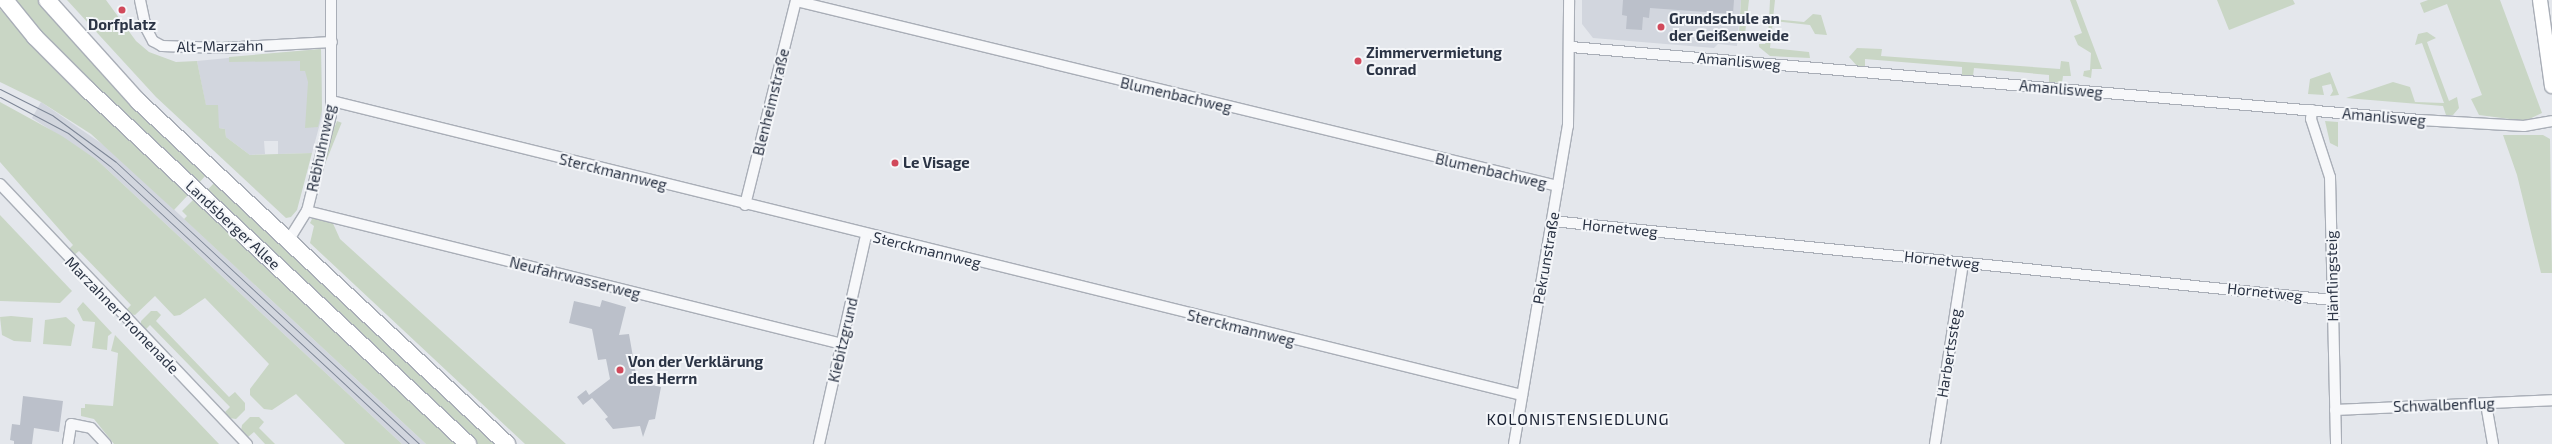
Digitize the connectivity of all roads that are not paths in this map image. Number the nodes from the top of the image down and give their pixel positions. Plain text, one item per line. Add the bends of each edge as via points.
1 (5, 0) edge
2 (47, 0) edge
3 (140, 0) edge
4 (331, 0) edge
5 (1569, 0) edge
6 (2540, 0) edge
7 (796, 1) edge
8 (332, 42) junction
9 (1571, 47) junction
10 (2552, 86) edge
11 (332, 101) junction
12 (2312, 110) junction
13 (2552, 120) edge
14 (0, 184) edge
15 (1558, 186) junction
16 (745, 205) junction
17 (307, 211) junction
18 (1552, 221) junction
19 (866, 235) junction
20 (288, 241) junction
21 (1963, 263) junction
22 (2332, 300) junction
23 (842, 344) junction
24 (1522, 395) junction
25 (2552, 400) edge
26 (2486, 404) junction
27 (2335, 410) junction
28 (68, 444) edge
29 (106, 444) edge
30 (246, 444) edge
31 (468, 444) edge
32 (507, 444) edge
33 (819, 444) edge
34 (1514, 444) edge
35 (1935, 444) edge
36 (2336, 444) edge
37 (2493, 444) edge

1 - 31 main road, Landsberger Allee via 34,37 87,89
2 - 20 main road, Landsberger Allee via 138,101
3 - 8 street, Alt-Marzahn via 146,28 153,41 162,46 222,48
4 - 8 street, Rebhuhnweg
5 - 9 street, Pekrunstraße
6 - 10 street via 2544,45
7 - 15 street, Blumenbachweg
7 - 16 street, Blenheimstraße
8 - 11 street, Rebhuhnweg
9 - 12 street, Amanlisweg
9 - 15 street, Pekrunstraße via 1568,126
11 - 16 street, Sterckmannweg
11 - 17 street, Rebhuhnweg
12 - 13 street, Amanlisweg via 2524,126
12 - 22 street, Hänflingsteig via 2311,119 2330,177
14 - 30 street, Marzahner Promenade
15 - 18 street, Pekrunstraße
16 - 19 street, Sterckmannweg
17 - 20 street, Rebhuhnweg
17 - 23 street, Neufahrwasserweg
18 - 21 street, Hornetweg
18 - 24 street, Pekrunstraße
19 - 23 street, Kiebitzgrund
19 - 24 street, Sterckmannweg
20 - 32 main road, Landsberger Allee
21 - 22 street, Hornetweg
21 - 35 street, Harbertssteg
22 - 27 street, Hänflingsteig
23 - 33 street, Kiebitzgrund
24 - 34 street, Pekrunstraße
25 - 26 street, Schwalbenflug
26 - 27 street, Schwalbenflug
26 - 37 street
27 - 36 street, Hänflingsteig
28 - 29 street via 71,424 91,428

